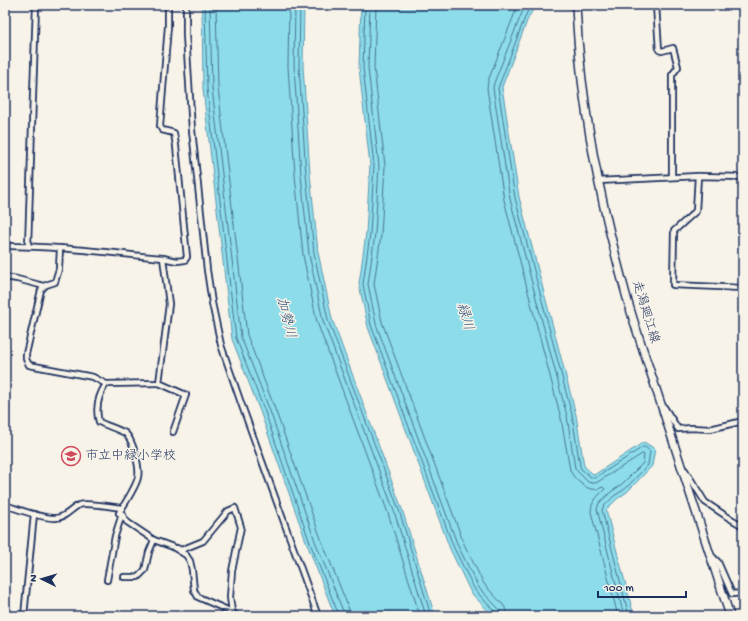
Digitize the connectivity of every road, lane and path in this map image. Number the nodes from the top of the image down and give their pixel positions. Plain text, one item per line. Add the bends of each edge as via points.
1 (36, 5) edge
2 (168, 5) edge
3 (186, 5) edge
4 (576, 5) edge
5 (656, 5) edge
6 (698, 176) junction
7 (672, 177) junction
8 (743, 177) edge
9 (598, 181) junction
10 (5, 246) edge
11 (28, 246) junction
12 (60, 248) junction
13 (163, 258) junction
14 (5, 278) edge
15 (44, 286) junction
16 (743, 288) edge
17 (159, 383) junction
18 (106, 384) junction
19 (659, 399) junction
20 (743, 420) edge
21 (173, 432) dead end
22 (679, 461) junction
23 (5, 505) edge
24 (122, 508) junction
25 (34, 514) junction
26 (122, 514) junction
27 (743, 526) edge
28 (154, 540) junction
29 (173, 547) junction
30 (710, 553) junction
31 (124, 576) dead end
32 (107, 580) dead end
33 (743, 593) edge
34 (232, 612) junction
35 (24, 616) edge
36 (237, 616) edge
37 (318, 616) edge
38 (730, 616) edge

1 - 11 street
2 - 13 street via 160,126 162,130 174,133 187,257 185,260 177,261
3 - 37 street via 192,130 207,270 221,345
4 - 9 main road, 走潟廻江線 via 583,90
5 - 7 street via 659,50 673,48 678,68 672,75
6 - 7 street
6 - 8 street
6 - 16 street via 696,211 674,231 673,285
7 - 9 street
9 - 19 main road, 走潟廻江線 via 628,302
10 - 11 street
11 - 12 street
12 - 13 street
12 - 15 street via 59,269 55,282
13 - 17 street via 169,304
14 - 15 street
15 - 18 street via 26,354 29,364 93,377
17 - 18 street
17 - 21 street via 186,395
18 - 24 street via 98,398 99,422 126,433 137,460 138,477
19 - 20 street via 678,429 710,428
19 - 22 main road, 走潟廻江線
22 - 27 street via 706,502
22 - 30 main road, 走潟廻江線
23 - 25 street
24 - 25 street via 81,504 57,518
24 - 26 street via 119,513
25 - 35 street
26 - 28 street via 127,522
26 - 32 street
28 - 29 street
28 - 31 street via 145,570 138,576
29 - 34 street via 186,554 190,561 194,590 198,597
29 - 34 street via 181,550 203,541 228,511 235,508 241,527 232,571
30 - 33 street via 718,562 732,594
30 - 38 main road, 走潟廻江線
34 - 36 street

